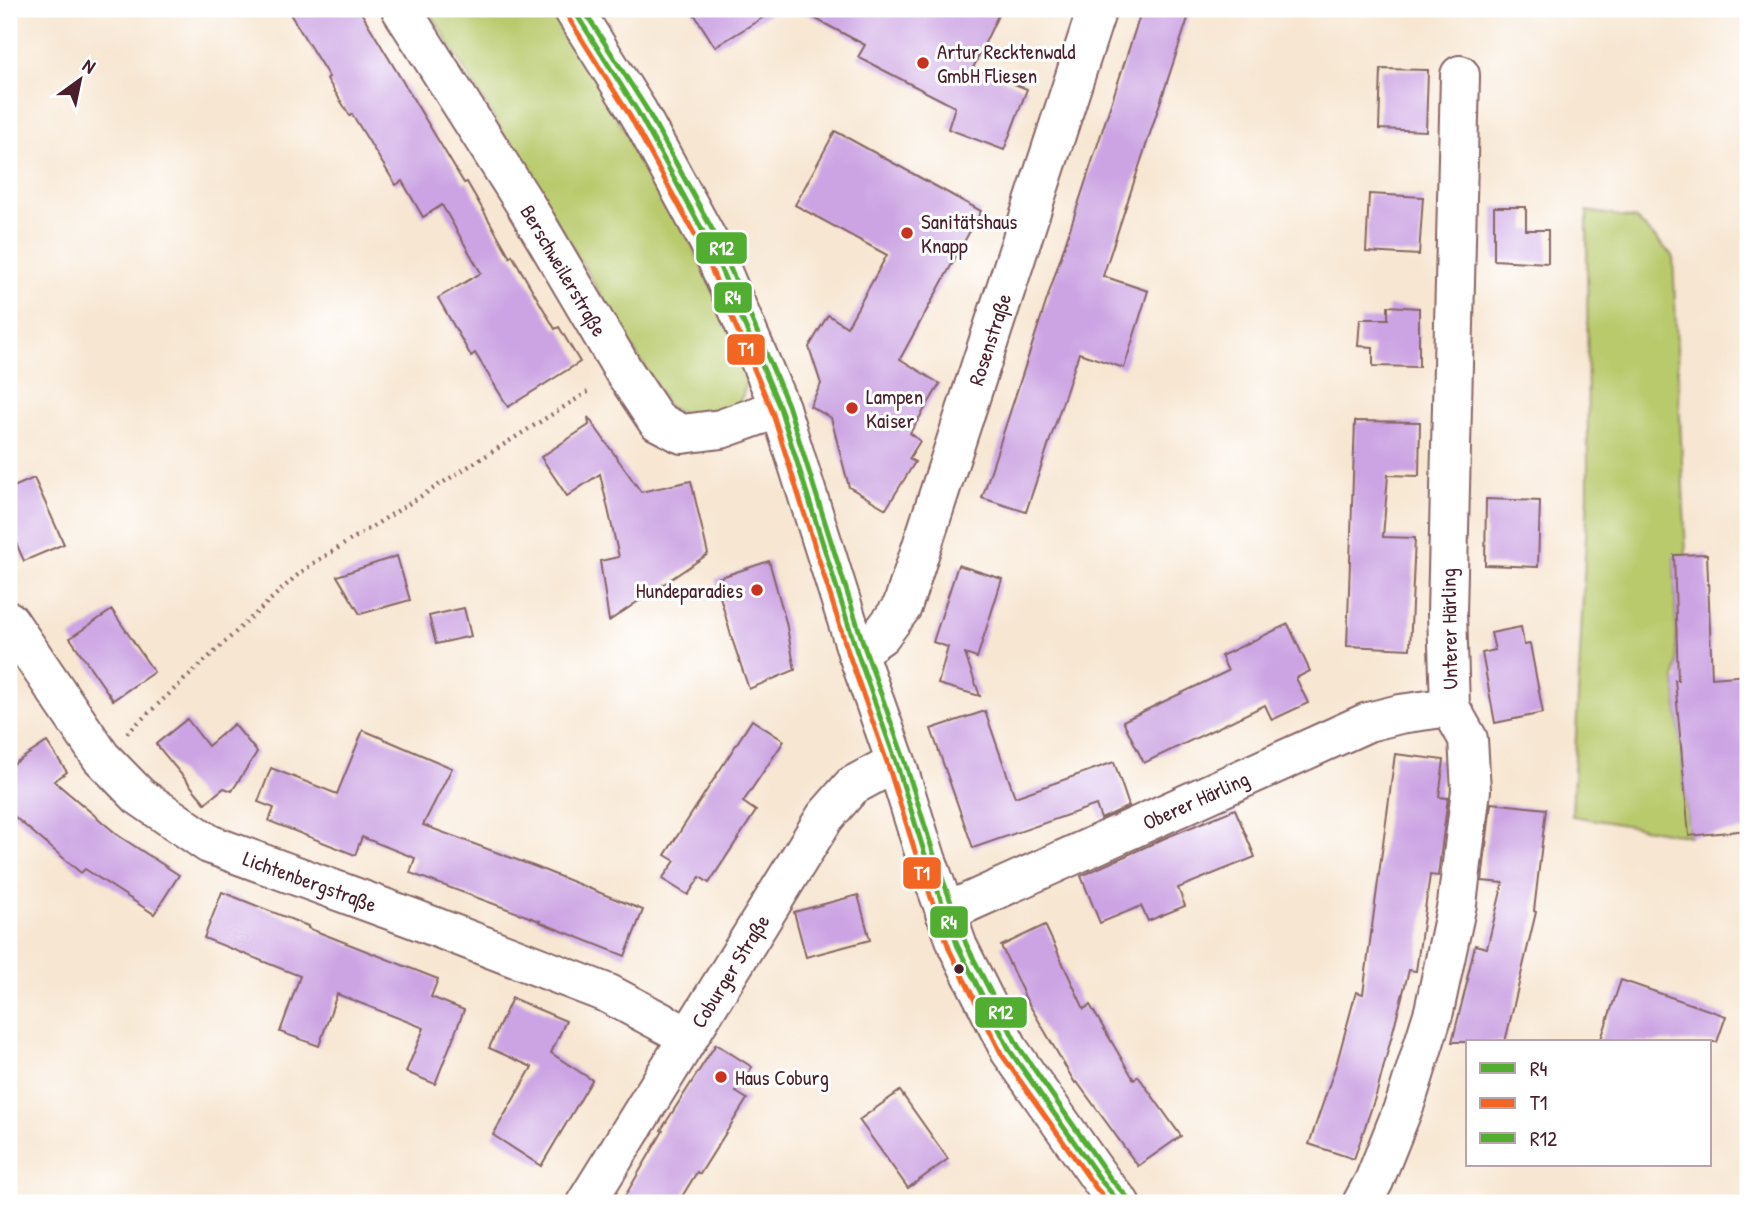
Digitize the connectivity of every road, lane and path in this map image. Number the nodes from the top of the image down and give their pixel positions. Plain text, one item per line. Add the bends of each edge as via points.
1 (401, 9) edge
2 (573, 9) edge
3 (1097, 9) edge
4 (1460, 75) dead end
5 (623, 370) junction
6 (780, 408) junction
7 (9, 621) edge
8 (857, 652) junction
9 (1450, 707) junction
10 (101, 757) junction
11 (896, 762) junction
12 (946, 913) junction
13 (689, 1037) junction
14 (586, 1203) edge
15 (1119, 1203) edge
16 (1362, 1203) edge

1 - 5 street, Berschweilerstraße
2 - 6 street via 638,113 711,246
3 - 8 street, Rosenstraße via 902,607 881,635
4 - 9 street, Unterer Härling via 1447,613
5 - 6 street, Berschweilerstraße via 657,421 682,434 722,429
5 - 10 path via 314,563
6 - 8 street
7 - 10 street, Lichtenbergstraße
8 - 11 street
9 - 12 street, Oberer Härling via 1368,722
9 - 16 street, Unterer Härling via 1468,739 1471,790 1457,904 1434,1011 1406,1101
10 - 13 street, Lichtenbergstraße via 139,796 209,844 610,994
11 - 12 street
11 - 13 street, Coburger Straße via 852,786 825,817
12 - 15 street via 1010,1051
13 - 14 street, Coburger Straße

